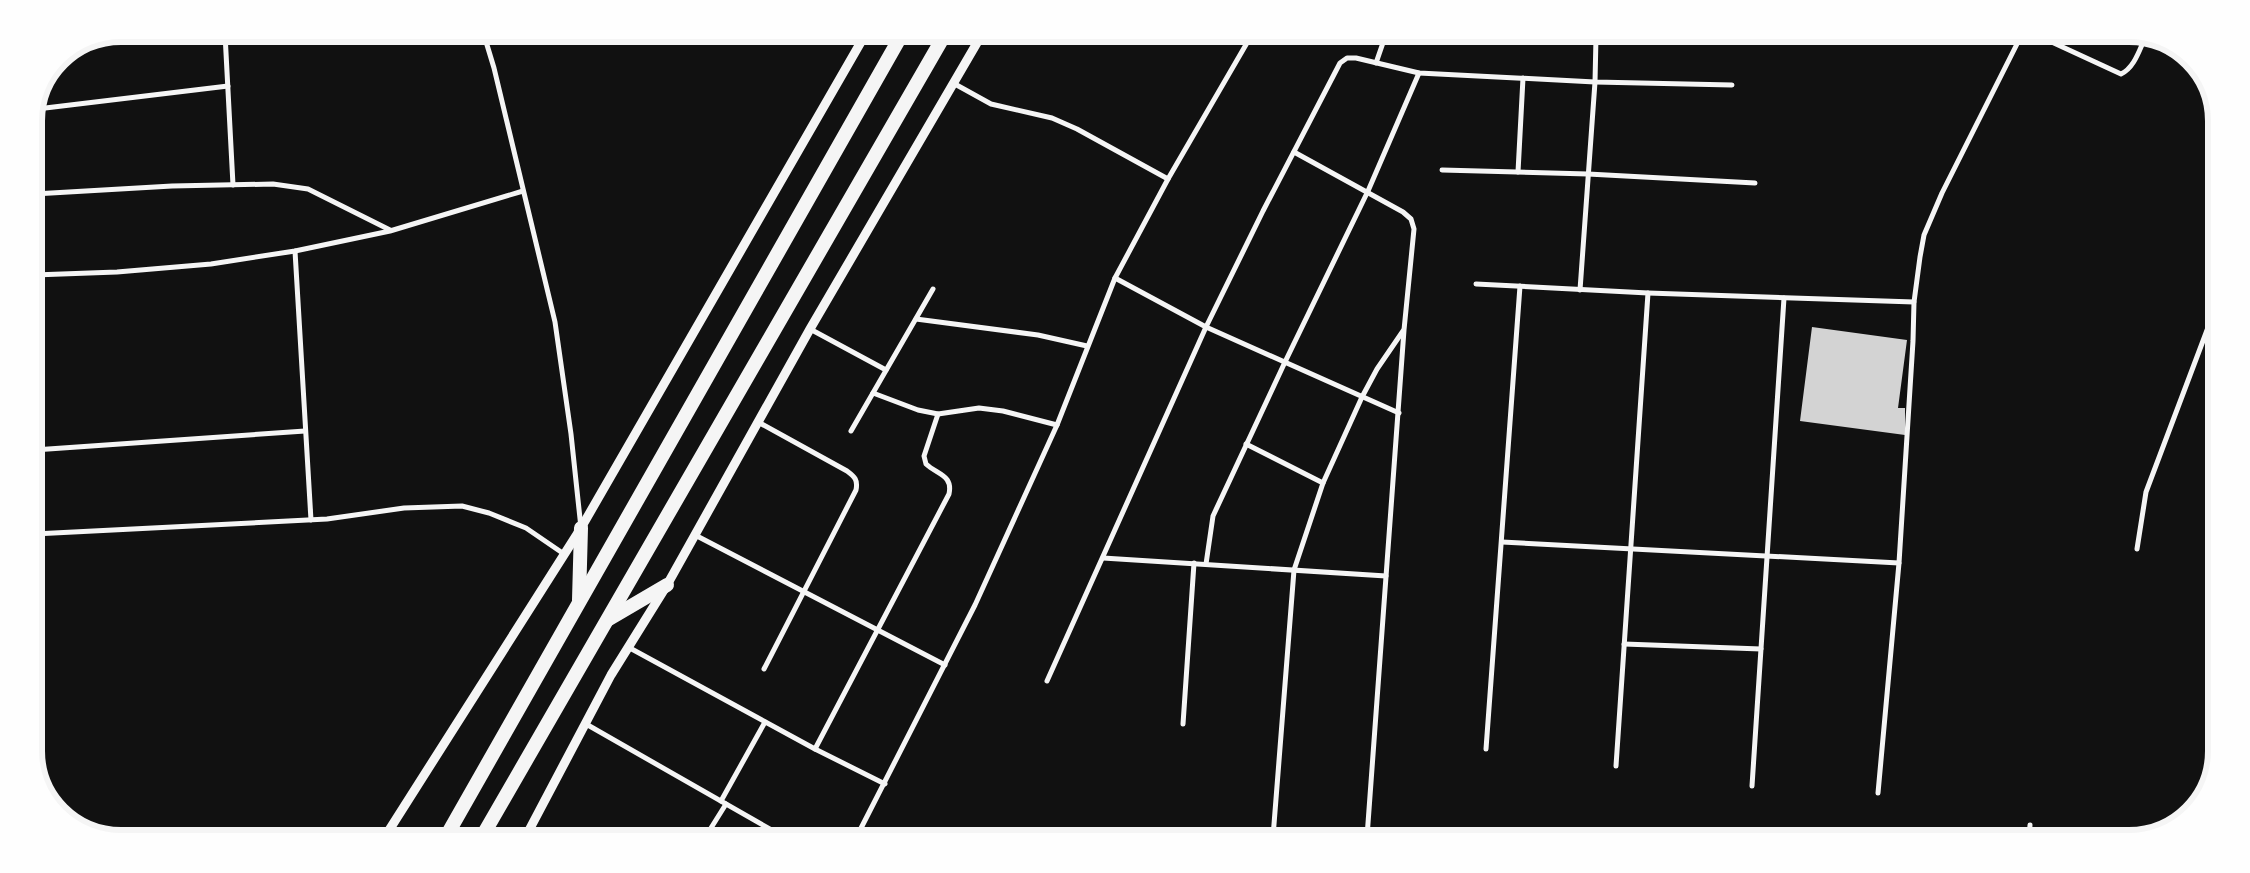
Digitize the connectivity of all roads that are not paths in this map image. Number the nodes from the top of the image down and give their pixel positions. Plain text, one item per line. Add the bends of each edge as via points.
1 (225, 42) edge
2 (486, 42) edge
3 (862, 42) edge
4 (898, 42) edge
5 (941, 42) edge
6 (977, 42) edge
7 (1248, 42) edge
8 (1382, 42) edge
9 (1596, 42) edge
10 (2018, 42) edge
11 (2052, 42) edge
12 (2142, 44) edge
13 (1376, 62) junction
14 (1419, 73) junction
15 (1523, 78) junction
16 (1595, 82) junction
17 (953, 83) junction
18 (1732, 84) dead end
19 (228, 86) junction
20 (44, 108) edge
21 (1294, 152) junction
22 (1442, 170) dead end
23 (1518, 172) junction
24 (1588, 174) junction
25 (1168, 179) junction
26 (1755, 183) dead end
27 (233, 185) junction
28 (523, 191) junction
29 (1368, 191) junction
30 (42, 194) edge
31 (390, 231) junction
32 (295, 251) junction
33 (42, 275) edge
34 (1115, 278) junction
35 (1476, 284) dead end
36 (1520, 286) junction
37 (933, 289) dead end
38 (1580, 290) junction
39 (1648, 293) junction
40 (1784, 298) junction
41 (1914, 302) junction
42 (916, 319) junction
43 (1206, 327) junction
44 (2207, 328) edge
45 (810, 329) junction
46 (1404, 330) junction
47 (1087, 346) junction
48 (1284, 362) junction
49 (886, 370) junction
50 (872, 393) junction
51 (1362, 397) junction
52 (1398, 413) junction
53 (938, 414) junction
54 (758, 422) junction
55 (1057, 425) junction
56 (304, 431) junction
57 (851, 431) dead end
58 (1246, 444) junction
59 (43, 449) edge
60 (1323, 483) junction
61 (311, 520) junction
62 (581, 528) junction
63 (43, 534) edge
64 (695, 535) junction
65 (1502, 542) junction
66 (1631, 548) junction
67 (2136, 549) dead end
68 (564, 554) junction
69 (1768, 556) junction
70 (1102, 558) junction
71 (1194, 563) junction
72 (1206, 564) junction
73 (1899, 564) junction
74 (1294, 570) junction
75 (1386, 576) junction
76 (667, 585) junction
77 (804, 592) junction
78 (578, 603) junction
79 (608, 619) junction
80 (877, 629) junction
81 (1624, 644) junction
82 (628, 647) junction
83 (1761, 650) junction
84 (945, 665) junction
85 (764, 669) dead end
86 (1046, 681) dead end
87 (765, 722) junction
88 (586, 724) junction
89 (1183, 724) dead end
90 (815, 749) junction
91 (1486, 749) dead end
92 (1616, 766) dead end
93 (885, 784) junction
94 (1752, 786) dead end
95 (1878, 793) dead end
96 (721, 801) junction
97 (726, 804) junction
98 (2030, 825) dead end
99 (389, 830) edge
100 (450, 830) edge
101 (486, 830) edge
102 (529, 830) edge
103 (710, 830) edge
104 (772, 830) edge
105 (860, 830) edge
106 (1274, 830) edge
107 (1367, 830) edge
108 (2030, 830) edge

1 - 19 street
2 - 28 street
3 - 62 street
4 - 78 highway
5 - 79 highway
6 - 17 street
7 - 25 street
8 - 13 street
9 - 16 street
10 - 41 street via 1942,192 1924,235
11 - 12 street via 2120,74 2132,66
13 - 14 street
13 - 21 street via 1347,58 1340,64
14 - 15 street
14 - 29 street
15 - 16 street
15 - 23 street
16 - 18 street
16 - 24 street
17 - 25 street via 991,104 1052,118
17 - 45 street
19 - 20 street
19 - 27 street
21 - 29 street
21 - 43 street
22 - 23 street
23 - 24 street
24 - 26 street
24 - 38 street
25 - 34 street
27 - 30 street
27 - 31 street via 273,184 308,189
28 - 31 street
28 - 62 street via 555,322
29 - 46 street via 1403,212 1413,224
29 - 48 street
31 - 32 street
32 - 33 street via 211,264
32 - 56 street
34 - 43 street
34 - 47 street
35 - 36 street
36 - 38 street
36 - 65 street
37 - 42 street
38 - 39 street
39 - 40 street
39 - 66 street
40 - 41 street
40 - 69 street
41 - 73 street
42 - 47 street via 1038,335
42 - 49 street
43 - 48 street
43 - 70 street
44 - 67 street via 2146,492
45 - 49 street
45 - 54 street
46 - 51 street
46 - 52 street
47 - 55 street
48 - 51 street
48 - 58 street
49 - 50 street
50 - 53 street
50 - 57 street
51 - 52 street
51 - 60 street
52 - 75 street
53 - 55 street via 979,408
53 - 80 street via 924,456 926,464 948,480 951,486 949,494
54 - 64 street
54 - 77 street via 847,471 857,483
55 - 84 street via 976,605
56 - 59 street
56 - 61 street
58 - 60 street
58 - 72 street via 1213,516
60 - 74 street
61 - 63 street
61 - 68 street via 404,508 462,506 526,528
62 - 68 street
62 - 78 highway
64 - 76 street
64 - 77 street
65 - 66 street
65 - 91 street
66 - 69 street
66 - 81 street
68 - 99 street
69 - 73 street
69 - 83 street
70 - 71 street
70 - 86 street
71 - 72 street
71 - 89 street
72 - 74 street
73 - 95 street
74 - 75 street
74 - 106 street
75 - 107 street
76 - 79 highway
76 - 82 street
77 - 80 street
77 - 85 street
78 - 100 highway
79 - 101 highway
80 - 84 street
80 - 90 street
81 - 83 street
81 - 92 street
82 - 87 street
82 - 88 street
83 - 94 street
84 - 93 street
87 - 90 street
87 - 96 street
88 - 96 street
88 - 102 street
90 - 93 street
93 - 105 street
96 - 97 street
97 - 103 street
97 - 104 street
98 - 108 street

